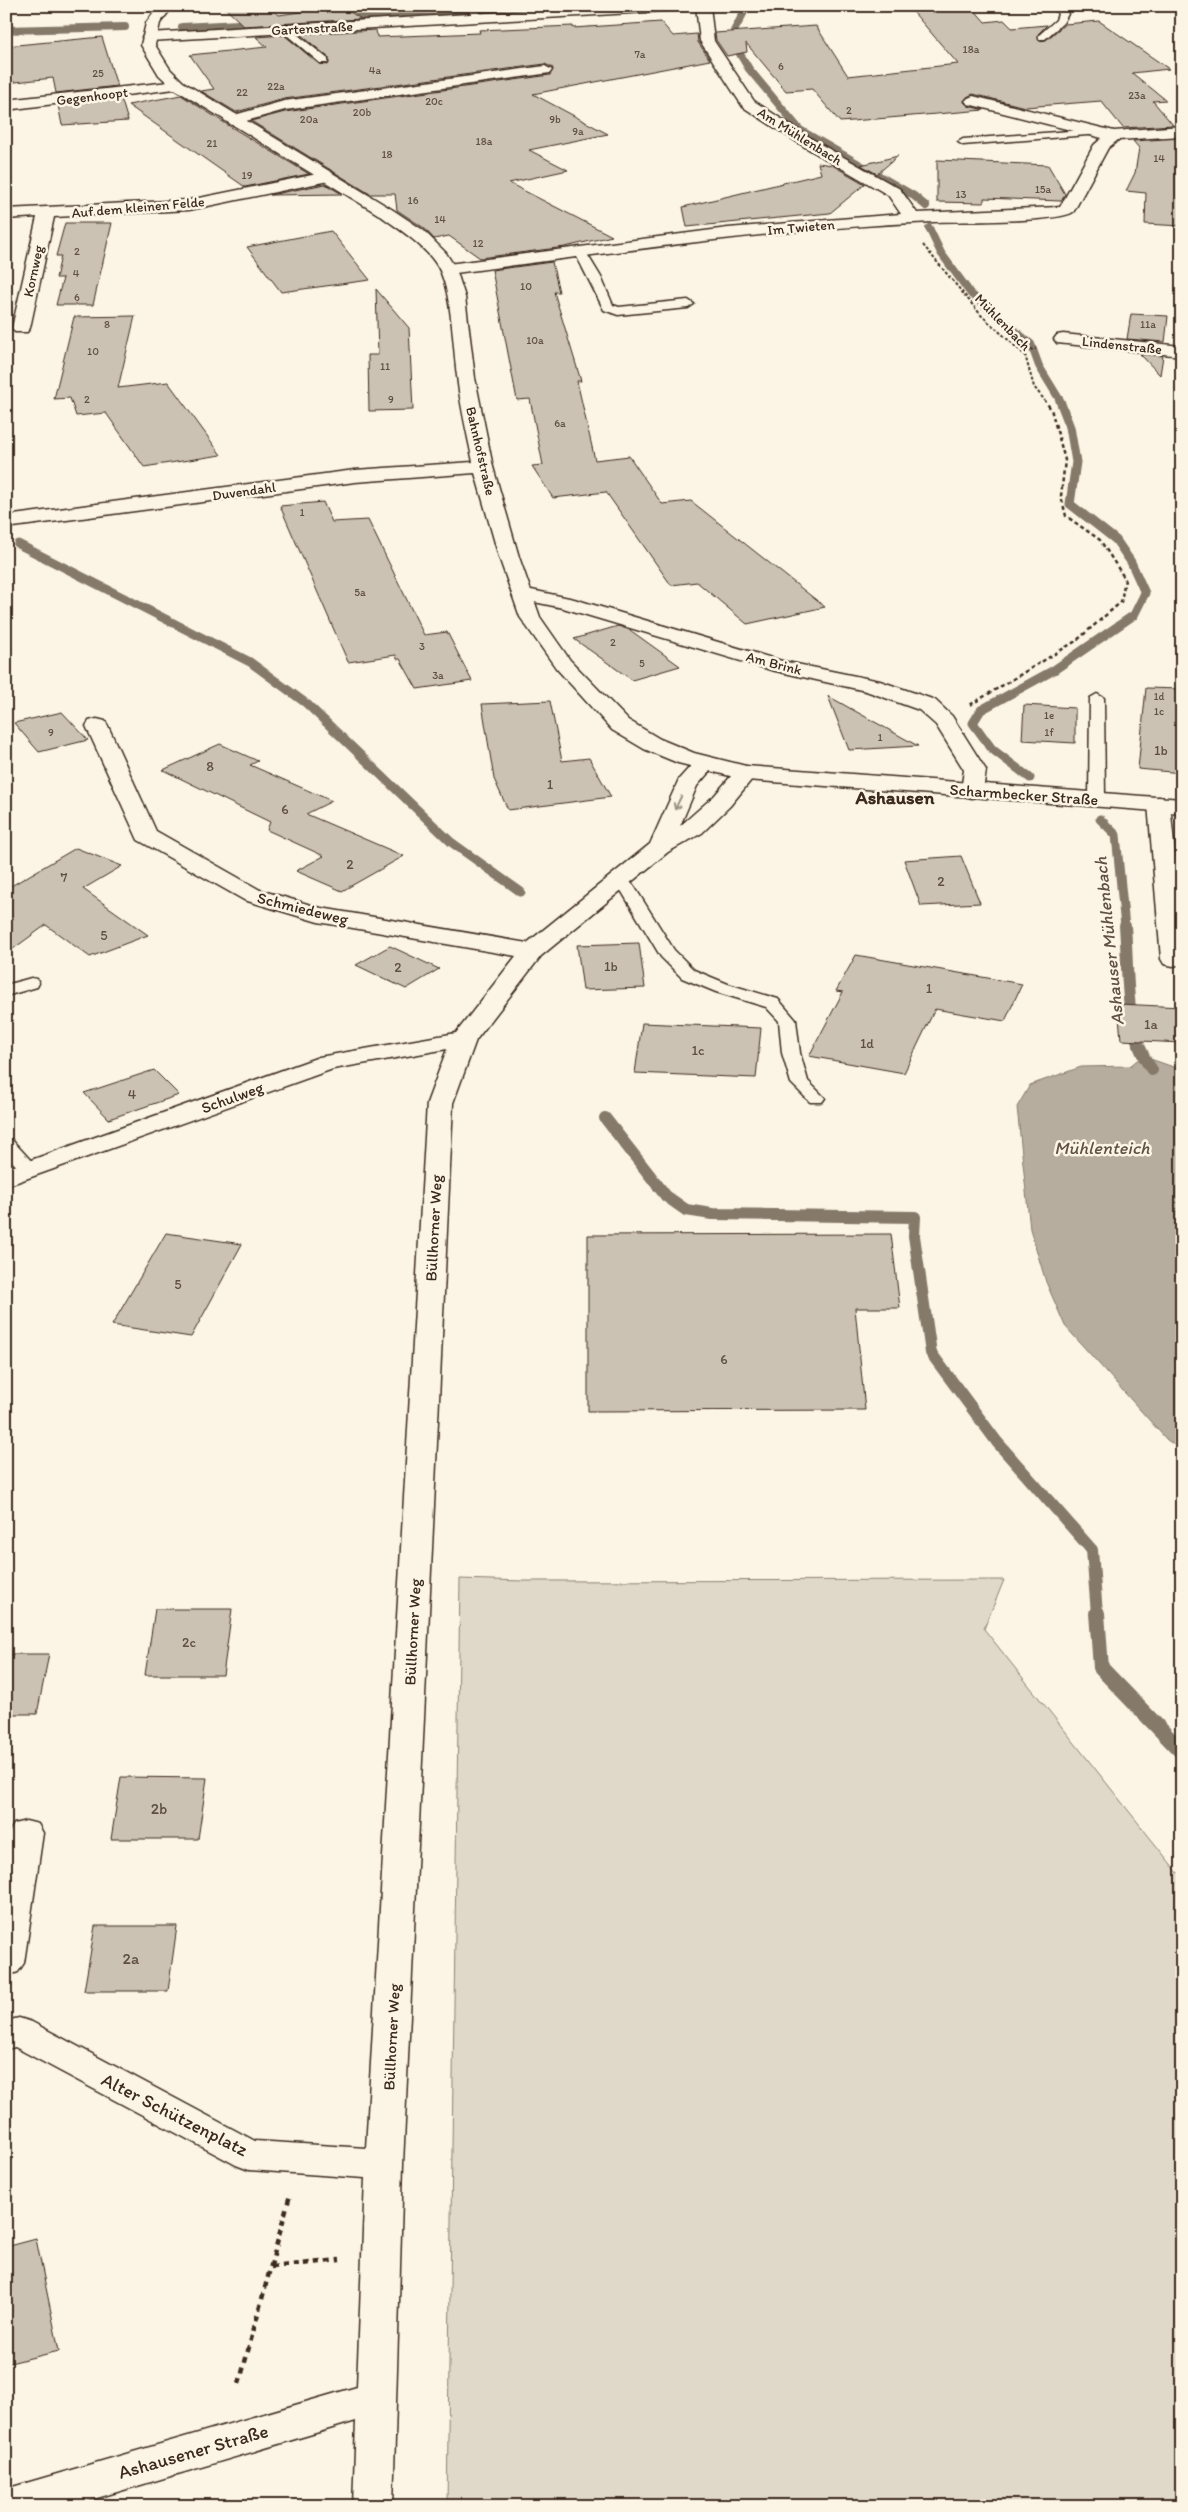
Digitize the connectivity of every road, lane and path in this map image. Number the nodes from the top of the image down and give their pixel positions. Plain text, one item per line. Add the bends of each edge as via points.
1 (166, 6) edge
2 (684, 6) edge
3 (703, 6) edge
4 (1058, 6) edge
5 (474, 11) edge
6 (286, 30) junction
7 (1042, 37) dead end
8 (149, 38) junction
9 (324, 61) dead end
10 (545, 70) dead end
11 (178, 85) junction
12 (973, 101) dead end
13 (9, 102) edge
14 (232, 120) junction
15 (1182, 131) edge
16 (1096, 132) junction
17 (1114, 136) junction
18 (963, 142) dead end
19 (327, 178) junction
20 (6, 214) edge
21 (46, 214) junction
22 (907, 219) junction
23 (580, 251) junction
24 (448, 269) junction
25 (688, 304) dead end
26 (21, 328) dead end
27 (1063, 339) dead end
28 (1182, 351) edge
29 (483, 467) junction
30 (6, 522) edge
31 (522, 594) junction
32 (1097, 698) dead end
33 (944, 721) junction
34 (97, 726) dead end
35 (705, 764) junction
36 (746, 773) junction
37 (972, 791) junction
38 (1097, 800) junction
39 (1159, 804) junction
40 (1182, 806) edge
41 (660, 847) junction
42 (620, 880) junction
43 (532, 951) junction
44 (1173, 959) dead end
45 (30, 983) dead end
46 (6, 992) edge
47 (464, 1039) junction
48 (816, 1098) dead end
49 (6, 1144) edge
50 (30, 1170) junction
51 (6, 1178) edge
52 (26, 1833) dead end
53 (6, 1963) edge
54 (6, 2035) edge
55 (300, 2158) junction
56 (384, 2164) junction
57 (381, 2256) junction
58 (271, 2267) junction
59 (238, 2384) dead end
60 (376, 2398) junction
61 (9, 2506) edge
62 (373, 2506) edge

1 - 8 street via 157,15
2 - 5 street, Gartenstraße
3 - 22 street, Am Mühlenbach via 707,41 748,104 894,192
4 - 7 lane via 1062,14 1060,21
5 - 6 street, Gartenstraße
6 - 8 street, Gartenstraße
6 - 9 lane
8 - 11 street, Bahnhofstraße via 148,45 157,62
10 - 14 street via 284,106
11 - 13 street, Gegenhoopt
11 - 14 street, Bahnhofstraße
12 - 16 street
14 - 19 street, Bahnhofstraße
15 - 17 street
16 - 17 street
16 - 18 lane
17 - 22 street, Im Twieten via 1102,145 1066,210 1043,214
19 - 21 street, Auf dem kleinen Felde via 189,205
19 - 24 street, Bahnhofstraße via 416,234 436,252
20 - 21 street, Auf dem kleinen Felde
21 - 26 street, Kornweg
22 - 23 street, Im Twieten via 728,233
22 - 33 path, Mühlenbach via 944,273 981,315 1025,355 1034,388 1052,409 1065,460 1061,496 1066,516 1100,540 1125,579 1121,602 1076,641
23 - 24 street, Im Twieten
23 - 25 lane via 596,277 608,307 618,311
24 - 29 street, Bahnhofstraße via 456,297 466,378
27 - 28 street, Lindenstraße
29 - 30 street, Duvendahl via 356,476
29 - 31 street, Bahnhofstraße
31 - 33 street, Am Brink via 567,603 778,666 900,694 927,705
31 - 35 street, Bahnhofstraße via 530,617 547,644 604,711 652,744
32 - 38 lane
33 - 37 street, Am Brink via 975,770
34 - 43 street, Schmiedeweg via 146,835 252,896 318,915
35 - 36 street, Bahnhofstraße
35 -> 41 street, Büllhorner Weg via 687,784
36 - 37 street, Scharmbecker Straße
36 - 41 street, Büllhorner Weg via 694,828
37 - 38 street, Scharmbecker Straße
38 - 39 street, Scharmbecker Straße
39 - 40 street, Scharmbecker Straße
39 - 44 street
41 - 42 street, Büllhorner Weg
42 - 43 street, Büllhorner Weg
42 - 48 lane via 667,953 688,974 772,1003 787,1020 791,1053 800,1083
43 - 47 street, Büllhorner Weg
45 - 46 lane
47 - 50 street, Schulweg via 328,1062
47 - 56 street, Büllhorner Weg via 440,1103
49 - 50 lane
50 - 51 street, Schulweg
52 - 53 street
54 - 55 street, Alter Schützenplatz via 18,2032 250,2155
55 - 56 street, Alter Schützenplatz
55 - 58 path
56 - 57 street, Büllhorner Weg
57 - 58 path
57 - 60 street, Büllhorner Weg
58 - 59 path
60 - 61 street, Ashausener Straße
60 - 62 street, Büllhorner Weg

